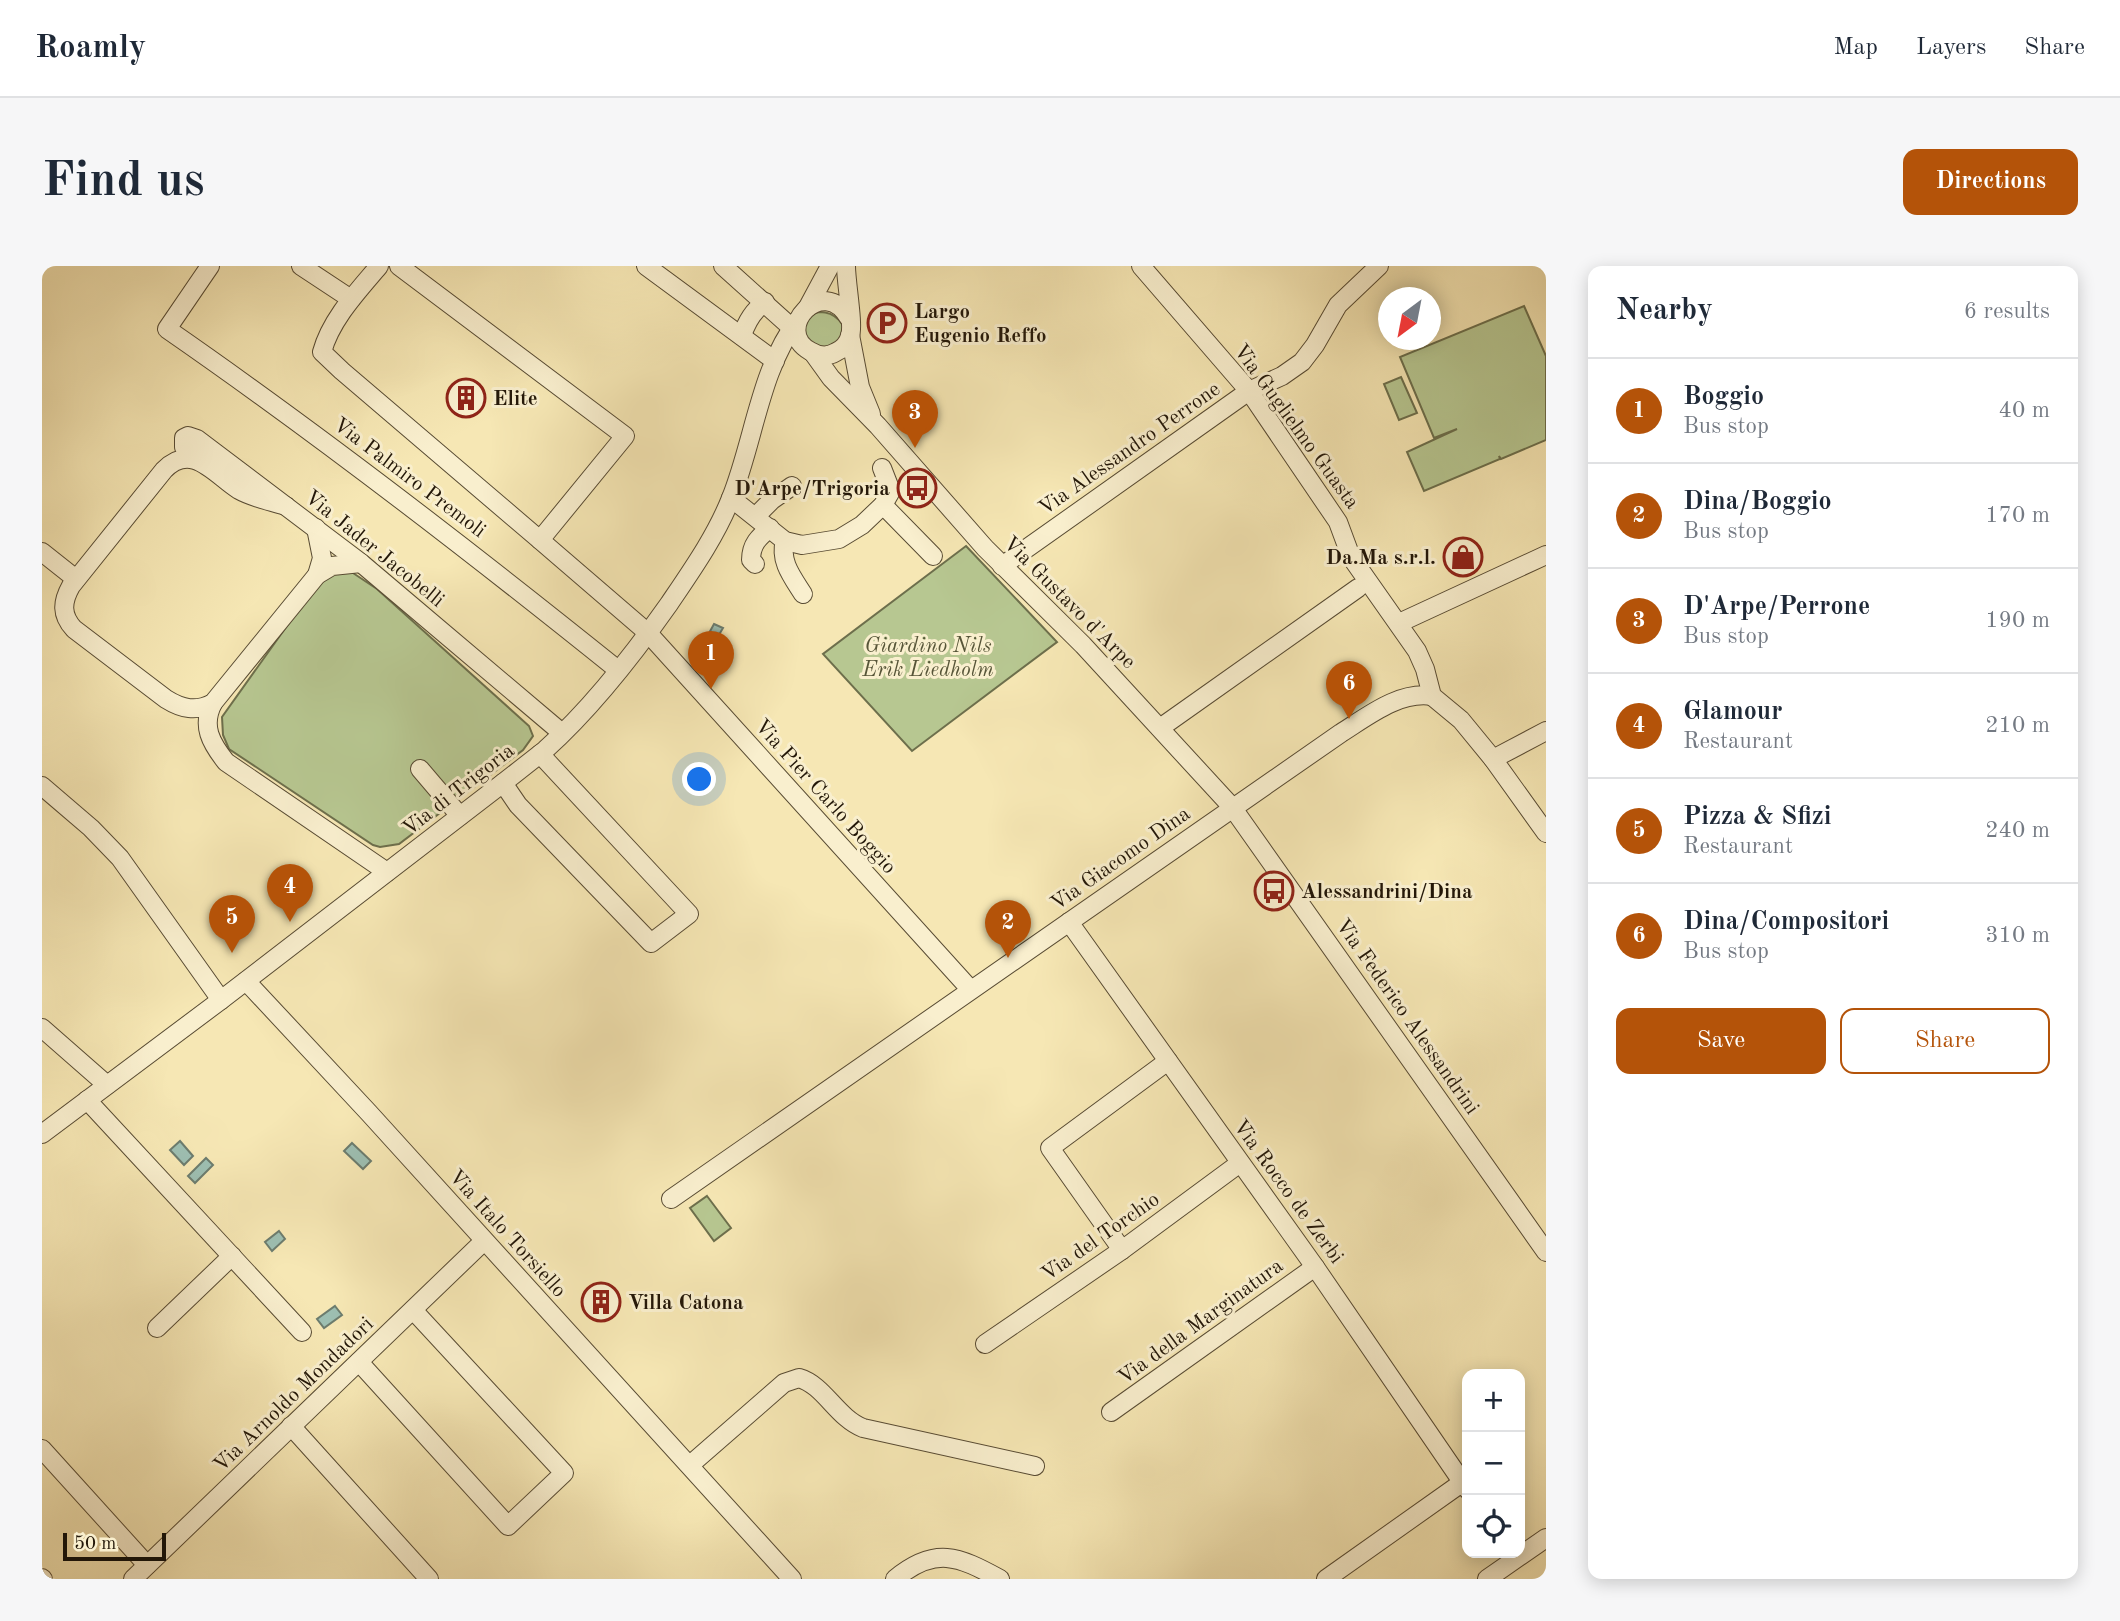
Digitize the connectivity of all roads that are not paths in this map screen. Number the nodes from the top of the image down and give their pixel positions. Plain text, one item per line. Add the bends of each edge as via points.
1 (210, 266) edge
2 (301, 266) edge
3 (379, 266) edge
4 (399, 266) edge
5 (646, 266) edge
6 (723, 266) edge
7 (830, 266) edge
8 (846, 266) edge
9 (1141, 266) edge
10 (1379, 266) edge
11 (351, 299) junction
12 (765, 302) junction
13 (799, 318) junction
14 (850, 327) junction
15 (742, 336) junction
16 (813, 353) junction
17 (773, 366) junction
18 (1249, 391) junction
19 (878, 426) junction
20 (208, 466) junction
21 (882, 468) dead end
22 (792, 486) dead end
23 (731, 498) junction
24 (883, 505) junction
25 (286, 506) junction
26 (763, 522) junction
27 (316, 528) junction
28 (540, 540) junction
29 (785, 541) junction
30 (42, 552) edge
31 (1546, 555) edge
32 (933, 556) dead end
33 (361, 563) junction
34 (755, 564) dead end
35 (1002, 566) junction
36 (317, 575) junction
37 (76, 579) junction
38 (1358, 588) dead end
39 (803, 594) dead end
40 (1399, 623) junction
41 (648, 633) junction
42 (618, 670) junction
43 (1432, 696) junction
44 (213, 702) junction
45 (1160, 728) junction
46 (1546, 731) edge
47 (562, 733) junction
48 (540, 754) junction
49 (1493, 759) junction
50 (420, 769) dead end
51 (503, 783) junction
52 (42, 786) edge
53 (1232, 807) junction
54 (460, 816) junction
55 (1546, 833) edge
56 (387, 872) junction
57 (1069, 922) junction
58 (246, 981) junction
59 (970, 989) junction
60 (221, 1000) junction
61 (42, 1028) edge
62 (1168, 1060) junction
63 (107, 1085) junction
64 (88, 1100) junction
65 (42, 1134) edge
66 (1240, 1163) junction
67 (671, 1199) dead end
68 (484, 1241) junction
69 (1122, 1251) junction
70 (1546, 1252) edge
71 (232, 1256) junction
72 (1315, 1266) junction
73 (412, 1310) junction
74 (157, 1328) dead end
75 (302, 1332) dead end
76 (985, 1344) dead end
77 (359, 1362) junction
78 (1111, 1412) dead end
79 (292, 1426) junction
80 (42, 1449) edge
81 (690, 1465) junction
82 (1035, 1466) dead end
83 (1462, 1481) edge
84 (1462, 1487) edge
85 (1546, 1538) edge
86 (147, 1565) junction
87 (133, 1579) edge
88 (429, 1579) edge
89 (793, 1579) edge
90 (895, 1579) edge
91 (1000, 1579) edge
92 (1326, 1579) edge
93 (1487, 1579) edge

1 - 42 street, Via Palmiro Premoli via 167,329 451,536
2 - 11 street
3 - 11 street
4 - 28 street via 625,436
5 - 15 street
6 - 12 street
7 - 13 street, Via di Trigoria
8 - 14 street
9 - 18 street, Via Guglielmo Guasta
10 - 18 street, Via Alessandro Perrone via 1333,312 1302,362
11 - 28 street, Via Pier Carlo Boggio via 322,352
12 - 13 street
12 - 15 street
13 - 14 street via 823,301 831,302 845,311
13 - 16 street via 801,343
13 - 17 street, Via di Trigoria
14 - 16 street via 840,351
14 - 19 street, Via Gustavo d'Arpe via 862,395
15 - 17 street
16 - 17 street
16 - 19 street, Via Gustavo d'Arpe
17 - 23 street, Via di Trigoria
18 - 35 street, Via Alessandro Perrone
18 - 40 street, Via Guglielmo Guasta via 1338,522 1351,557
19 - 35 street, Via Gustavo d'Arpe
20 - 25 street via 245,493
20 - 25 street, Via Jader Jacobelli via 184,447 184,438 197,439
20 - 37 street via 186,458 172,463
21 - 24 street via 891,491
22 - 26 street via 772,500
23 - 26 street
23 - 41 street, Via di Trigoria via 698,561
24 - 29 street via 839,540 802,545
24 - 32 street
25 - 27 street, Via Jader Jacobelli
26 - 29 street
26 - 34 street via 751,552
27 - 33 street, Via Jader Jacobelli
27 - 36 street via 322,558
28 - 41 street, Via Pier Carlo Boggio
29 - 39 street via 782,551 787,566
30 - 37 street
31 - 40 street
33 - 36 street via 332,566
33 - 47 street, Via Jader Jacobelli
35 - 45 street, Via Gustavo d'Arpe
36 - 44 street
37 - 44 street via 63,607 74,629 176,704 195,709
38 - 45 street
40 - 43 street, Via Guglielmo Guasta via 1423,663
41 - 42 street, Via di Trigoria
41 - 59 street, Via Pier Carlo Boggio
42 - 47 street, Via di Trigoria
43 - 49 street via 1461,720
43 - 53 street, Via Giacomo Dina via 1407,696 1376,711
44 - 56 street via 207,729 226,762
45 - 53 street, Via Gustavo d'Arpe
46 - 49 street
47 - 48 street, Via di Trigoria
48 - 51 street, Via di Trigoria
48 - 51 street via 689,914 651,943 518,805
49 - 55 street
50 - 54 street
51 - 54 street, Via di Trigoria
52 - 60 street via 120,858
53 - 57 street, Via Giacomo Dina
53 - 70 street, Via Federico Alessandrini
54 - 56 street, Via di Trigoria
56 - 58 street, Via di Trigoria
57 - 59 street, Via Giacomo Dina
57 - 62 street, Via Rocco de Zerbi
58 - 60 street, Via di Trigoria
58 - 68 street, Via Italo Torsiello
59 - 67 street, Via Giacomo Dina
60 - 63 street, Via di Trigoria
61 - 63 street
62 - 66 street, Via Rocco de Zerbi
62 - 69 street via 1049,1148
63 - 64 street, Via di Trigoria
64 - 65 street, Via di Trigoria
64 - 71 street
66 - 69 street, Via del Torchio
66 - 72 street, Via Rocco de Zerbi
68 - 73 street, Via Arnoldo Mondadori
68 - 81 street, Via Italo Torsiello
69 - 76 street, Via del Torchio
71 - 74 street
71 - 75 street
72 - 78 street, Via della Marginatura
72 - 83 street, Via Rocco de Zerbi
73 - 77 street, Via Arnoldo Mondadori
73 - 77 street via 565,1473 508,1526
77 - 79 street, Via Arnoldo Mondadori
79 - 86 street, Via Arnoldo Mondadori
79 - 88 street
80 - 86 street
81 - 82 street via 784,1383 799,1378 814,1385 846,1419 863,1428
81 - 89 street, Via Italo Torsiello
84 - 92 street
85 - 93 street
86 - 87 street, Via Arnoldo Mondadori
90 - 91 street via 918,1563 949,1557

